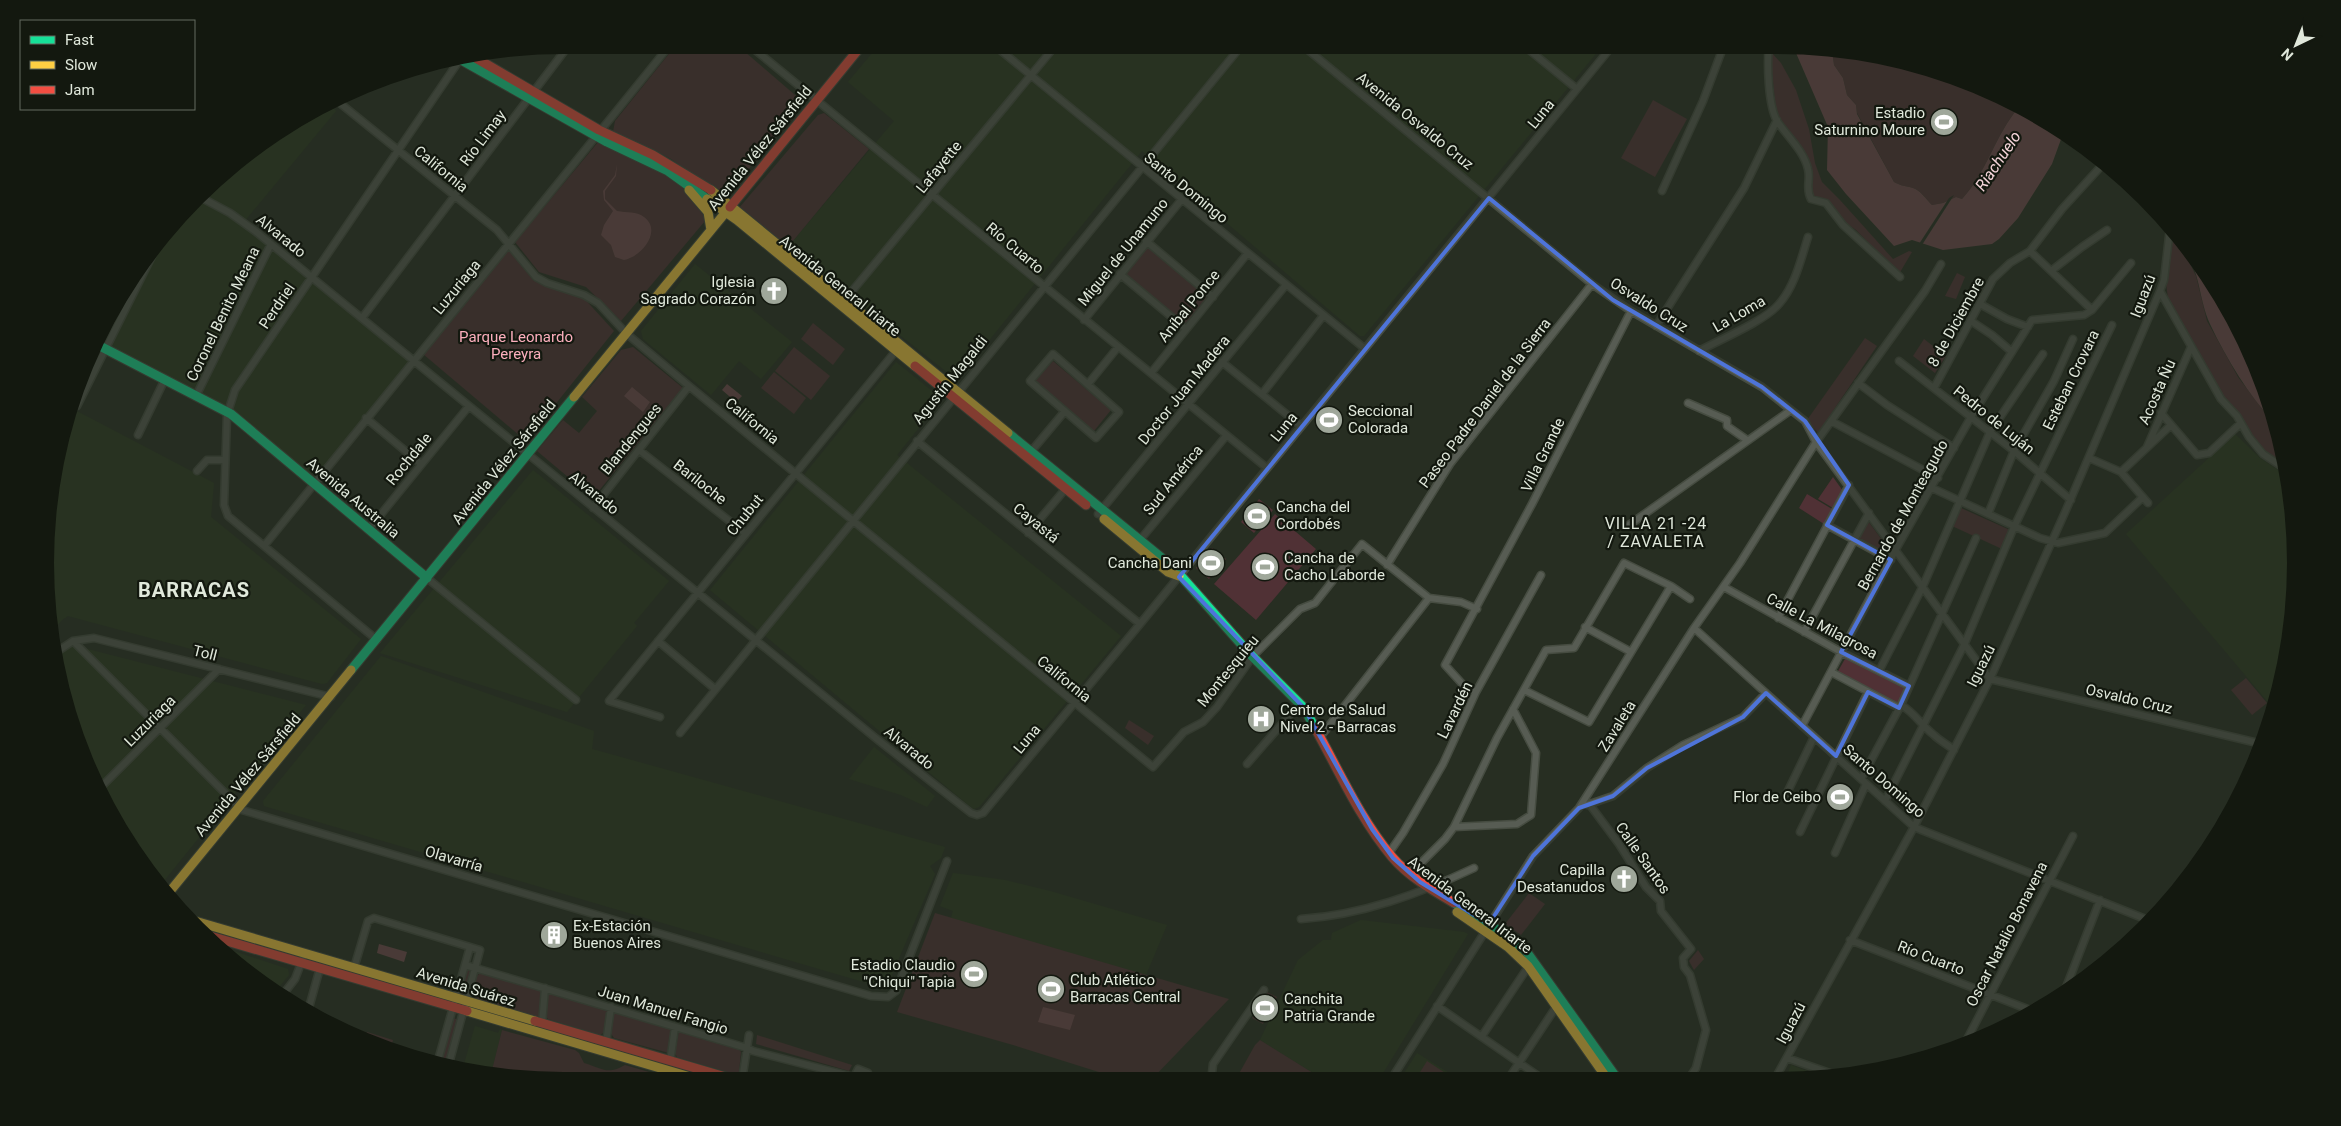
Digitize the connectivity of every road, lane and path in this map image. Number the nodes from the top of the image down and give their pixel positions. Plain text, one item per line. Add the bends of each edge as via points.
1 (562, 54) edge
2 (663, 54) edge
3 (760, 54) edge
4 (855, 54) edge
5 (1005, 54) edge
6 (1049, 54) edge
7 (1235, 54) edge
8 (1313, 54) edge
9 (1534, 54) edge
10 (1606, 54) edge
11 (1721, 54) edge
12 (1768, 54) edge
13 (473, 62) edge
14 (455, 66) edge
15 (1032, 75) junction
16 (1577, 89) junction
17 (531, 96) junction
18 (816, 101) junction
19 (342, 104) edge
20 (1777, 120) junction
21 (597, 133) junction
22 (398, 150) junction
23 (1142, 168) junction
24 (2100, 168) edge
25 (668, 172) junction
26 (1662, 191) dead end
27 (455, 196) junction
28 (932, 196) junction
29 (1489, 198) junction
30 (1182, 199) junction
31 (206, 200) edge
32 (729, 208) junction
33 (711, 230) junction
34 (2107, 230) dead end
35 (1808, 237) dead end
36 (2170, 238) edge
37 (1146, 241) junction
38 (509, 243) junction
39 (272, 244) junction
40 (2030, 252) junction
41 (1247, 254) junction
42 (2131, 263) dead end
43 (1941, 264) dead end
44 (2051, 271) junction
45 (1120, 274) junction
46 (312, 277) junction
47 (1900, 277) dead end
48 (141, 279) edge
49 (1592, 284) junction
50 (1285, 286) junction
51 (1043, 287) junction
52 (2160, 291) junction
53 (1213, 297) junction
54 (843, 302) junction
55 (1980, 304) junction
56 (2092, 310) junction
57 (1631, 311) junction
58 (1324, 316) junction
59 (362, 318) junction
60 (1084, 320) junction
61 (1971, 322) junction
62 (2112, 325) dead end
63 (1656, 326) junction
64 (2028, 327) junction
65 (1186, 329) junction
66 (627, 334) junction
67 (2073, 340) dead end
68 (102, 347) edge
69 (899, 347) junction
70 (1118, 347) junction
71 (2191, 347) junction
72 (1364, 348) junction
73 (106, 349) junction
74 (1698, 351) junction
75 (2012, 352) junction
76 (2043, 354) dead end
77 (414, 360) junction
78 (1900, 361) dead end
79 (1222, 362) junction
80 (1151, 374) junction
81 (165, 379) junction
82 (1858, 383) junction
83 (1088, 384) junction
84 (689, 386) junction
85 (1934, 388) junction
86 (955, 394) junction
87 (1262, 394) junction
88 (82, 395) edge
89 (196, 396) junction
90 (1688, 403) dead end
91 (1188, 404) junction
92 (469, 406) junction
93 (1790, 410) junction
94 (228, 411) junction
95 (1065, 411) junction
96 (2161, 413) junction
97 (1971, 417) junction
98 (366, 418) junction
99 (1831, 421) junction
100 (2241, 424) junction
101 (2171, 425) junction
102 (1301, 426) junction
103 (1990, 432) junction
104 (138, 435) dead end
105 (1226, 436) junction
106 (1747, 440) junction
107 (917, 441) junction
108 (1816, 442) junction
109 (2147, 447) junction
110 (1954, 448) junction
111 (639, 450) junction
112 (2014, 451) junction
113 (1029, 454) junction
114 (528, 455) junction
115 (2089, 458) junction
116 (225, 460) junction
117 (2277, 463) edge
118 (421, 464) junction
119 (1266, 468) junction
120 (197, 471) dead end
121 (2121, 472) junction
122 (795, 473) junction
123 (2039, 473) junction
124 (1938, 478) junction
125 (314, 483) junction
126 (1849, 485) junction
127 (1068, 486) junction
128 (1932, 488) junction
129 (2143, 497) junction
130 (1960, 500) junction
131 (2071, 500) junction
132 (2148, 503) dead end
133 (593, 508) junction
134 (1100, 512) junction
135 (1869, 513) junction
136 (1988, 514) junction
137 (852, 521) junction
138 (1629, 525) dead end
139 (1827, 525) junction
140 (2014, 526) junction
141 (369, 529) junction
142 (1028, 532) junction
143 (746, 534) junction
144 (1976, 538) dead end
145 (1140, 540) junction
146 (1855, 540) junction
147 (2052, 542) junction
148 (264, 546) junction
149 (1896, 549) junction
150 (1890, 560) junction
151 (1387, 565) junction
152 (1541, 575) dead end
153 (1179, 577) junction
154 (427, 578) junction
155 (1671, 586) junction
156 (1923, 586) junction
157 (1724, 587) junction
158 (698, 593) junction
159 (1429, 598) junction
160 (1690, 598) dead end
161 (1477, 609) junction
162 (1943, 614) junction
163 (1778, 618) junction
164 (1140, 624) junction
165 (1585, 627) junction
166 (1694, 628) junction
167 (1804, 632) junction
168 (377, 640) junction
169 (756, 640) junction
170 (73, 641) junction
171 (658, 641) junction
172 (1965, 643) junction
173 (62, 649) edge
174 (1632, 652) junction
175 (1841, 652) junction
176 (1253, 656) junction
177 (219, 669) junction
178 (1879, 670) junction
179 (1831, 672) junction
180 (1990, 679) junction
181 (1909, 686) junction
182 (715, 688) junction
183 (1524, 690) junction
184 (1476, 692) junction
185 (1868, 692) junction
186 (1766, 693) junction
187 (330, 696) junction
188 (576, 700) dead end
189 (1300, 703) junction
190 (1074, 704) junction
191 (1900, 706) junction
192 (1514, 709) junction
193 (660, 717) dead end
194 (1802, 726) junction
195 (1923, 726) junction
196 (160, 729) junction
197 (680, 733) dead end
198 (1321, 736) junction
199 (1814, 737) junction
200 (2254, 742) edge
201 (1954, 750) junction
202 (1836, 756) junction
203 (1247, 764) dead end
204 (1153, 767) joint
205 (1864, 781) junction
206 (104, 784) edge
207 (1786, 795) dead end
208 (1885, 800) junction
209 (1590, 805) junction
210 (238, 808) junction
211 (1579, 808) junction
212 (971, 812) joint
213 (1454, 827) junction
214 (1914, 827) junction
215 (1372, 829) junction
216 (1800, 832) dead end
217 (2073, 836) dead end
218 (1389, 853) junction
219 (1835, 853) dead end
220 (947, 861) dead end
221 (1474, 868) dead end
222 (1410, 874) junction
223 (2049, 880) junction
224 (172, 889) edge
225 (1428, 890) junction
226 (2100, 900) junction
227 (2143, 918) edge
228 (1301, 919) dead end
229 (204, 924) edge
230 (1487, 927) junction
231 (220, 939) edge
232 (1850, 940) junction
233 (470, 947) junction
234 (305, 953) junction
235 (302, 963) junction
236 (1531, 963) junction
237 (465, 965) junction
238 (320, 968) junction
239 (354, 968) junction
240 (476, 968) junction
241 (2069, 981) edge
242 (546, 988) junction
243 (286, 990) edge
244 (1264, 990) dead end
245 (1990, 995) junction
246 (454, 1002) junction
247 (1559, 1003) junction
248 (310, 1005) edge
249 (465, 1006) junction
250 (1437, 1006) junction
251 (610, 1007) junction
252 (2025, 1008) edge
253 (542, 1024) junction
254 (675, 1026) junction
255 (1970, 1034) edge
256 (749, 1035) dead end
257 (1482, 1036) junction
258 (606, 1043) junction
259 (747, 1048) junction
260 (439, 1057) edge
261 (1787, 1058) junction
262 (450, 1059) edge
263 (670, 1062) junction
264 (1518, 1063) junction
265 (1823, 1070) edge
266 (678, 1072) edge
267 (707, 1072) edge
268 (743, 1072) edge
269 (828, 1072) edge
270 (1214, 1072) edge
271 (1396, 1072) edge
272 (1513, 1072) edge
273 (1532, 1072) edge
274 (1603, 1072) edge
275 (1612, 1072) edge
276 (1693, 1072) edge
277 (1779, 1072) edge

1 - 17 street, Río Limay
2 - 21 street, Luzuriaga
3 - 18 street, Río Cuarto
4 - 18 main road, Avenida Vélez Sársfield
5 - 15 street, Santo Domingo
6 - 15 street, Lafayette
7 - 23 street, Agustín Magaldi
8 - 29 street, Avenida Osvaldo Cruz
9 - 16 street
10 - 16 street, Luna
11 - 26 street
12 - 20 street via 1773,112
13 - 17 main road, Avenida General Iriarte
14 - 22 street, Perdriel
15 - 23 street, Santo Domingo
15 - 28 street, Lafayette
16 - 29 street, Luna
17 - 21 main road, Avenida General Iriarte
17 - 27 street, Río Limay
18 - 28 street, Río Cuarto
18 - 32 main road, Avenida Vélez Sársfield
19 - 22 street, California
20 - 47 street via 1804,159 1809,171 1807,191 1811,199 1826,203 1843,225
20 - 63 street via 1744,188
21 - 25 main road, Avenida General Iriarte
21 - 32 main road, Avenida General Iriarte via 662,160 708,188
21 - 38 street, Luzuriaga
22 - 27 street, California
22 - 46 street, Perdriel
23 - 30 street, Santo Domingo
23 - 51 street, Agustín Magaldi
24 - 40 street, 8 de Diciembre via 2062,208
25 - 32 main road, Avenida General Iriarte
25 - 33 main road via 705,207
27 - 38 street, California
27 - 59 street, Río Limay
28 - 51 street, Río Cuarto
28 - 54 street, Lafayette
29 - 49 street, Osvaldo Cruz
29 - 72 street, Luna
30 - 37 street, Miguel de Unamuno
30 - 41 street, Santo Domingo
31 - 39 street, Alvarado via 235,216
32 - 33 main road, Avenida Vélez Sársfield
32 - 54 main road, Avenida General Iriarte
33 - 66 main road, Avenida Vélez Sársfield
34 - 44 street
35 - 74 street, La Loma via 1789,289 1779,305
36 - 52 street, Iguazú
37 - 45 street, Miguel de Unamuno
37 - 53 street
38 - 66 street, California via 538,279 594,301
38 - 77 street, Luzuriaga
39 - 46 street, Alvarado
39 - 89 street, Coronel Benito Meana
40 - 44 street
40 - 55 street, 8 de Diciembre via 1998,274
41 - 50 street, Santo Domingo
41 - 53 street, Aníbal Ponce
42 - 56 street
43 - 82 street, Zavaleta
44 - 56 street
45 - 60 street, Miguel de Unamuno
45 - 65 street
46 - 59 street, Alvarado
46 - 94 street, Perdriel via 235,390
48 - 73 street
49 - 57 street, Osvaldo Cruz
49 - 151 street, Paseo Padre Daniel de la Sierra via 1450,464
50 - 58 street, Santo Domingo
50 - 79 street, Doctor Juan Madera
51 - 60 street, Río Cuarto
51 - 86 street, Agustín Magaldi
52 - 71 street
52 - 115 street, Iguazú
53 - 65 street, Aníbal Ponce
54 - 69 main road, Avenida General Iriarte
55 - 61 street, 8 de Diciembre
55 - 64 street
56 - 64 street, Bernardo de Monteagudo via 2084,315 2032,320
57 - 63 street, Osvaldo Cruz
57 - 161 street, Villa Grande
58 - 72 street, Santo Domingo
58 - 87 street
59 - 77 street, Alvarado
60 - 70 street, Río Cuarto
61 - 75 street
61 - 85 street, 8 de Diciembre
62 - 123 street, Esteban Crovara
63 - 74 street, Osvaldo Cruz
64 - 75 street, Bernardo de Monteagudo
65 - 80 street, Aníbal Ponce
66 - 84 street, California
66 - 114 main road, Avenida Vélez Sársfield
67 - 112 street
68 - 73 main road, Avenida Australia
69 - 86 main road, Avenida General Iriarte
69 - 122 street, Chubut
70 - 80 street, Río Cuarto
70 - 83 street
71 - 96 street, Acosta Ñu
71 - 100 street via 2221,399
72 - 102 street, Luna
73 - 81 main road, Avenida Australia
73 - 88 street
74 - 93 street, Osvaldo Cruz via 1762,388
75 - 97 street, Bernardo de Monteagudo
76 - 103 street
77 - 92 street, Alvarado
77 - 98 street, Luzuriaga
78 - 85 street, Pedro de Luján
79 - 87 street
79 - 91 street, Doctor Juan Madera
80 - 91 street, Río Cuarto
81 - 89 main road, Avenida Australia
81 - 104 street
82 - 99 street, Zavaleta
82 - 110 street
83 - 95 street via 1119,412 1096,438
83 - 95 street via 1053,354 1030,381
84 - 111 street, Blandengues
84 - 122 street, California
85 - 97 street, Pedro de Luján
86 - 107 street, Agustín Magaldi
86 - 113 main road, Avenida General Iriarte
87 - 102 street
89 - 94 main road, Avenida Australia
90 - 106 street via 1726,420 1728,426
91 - 105 street, Río Cuarto
91 - 134 street, Doctor Juan Madera
92 - 114 street, Alvarado
92 - 118 street, Rochdale
93 - 106 street
93 - 108 street, Osvaldo Cruz via 1805,421
94 - 116 street, Perdriel
94 - 125 main road, Avenida Australia
95 - 113 street
96 - 101 street
96 - 109 street, Acosta Ñu
97 - 103 street, Pedro de Luján
97 - 110 street, Bernardo de Monteagudo
98 - 118 street
98 - 125 street, Luzuriaga
99 - 108 street, Zavaleta
99 - 124 street
100 - 101 street via 2209,453 2197,455
100 - 117 street via 2263,454
101 - 109 street, Acosta Ñu
102 - 119 street, Luna
103 - 112 street, Pedro de Luján
103 - 130 street
105 - 119 street, Río Cuarto
105 - 145 street, Sud América
106 - 138 street
107 - 137 street, Agustín Magaldi
107 - 142 street, Cayastá
108 - 126 street
108 - 157 street, Zavaleta
109 - 121 street, Acosta Ñu
110 - 124 street, Bernardo de Monteagudo
111 - 133 street, Blandengues
111 - 143 street, Bariloche
112 - 123 street, Pedro de Luján
112 - 136 street
113 - 127 main road, Avenida General Iriarte
114 - 133 street, Alvarado
114 - 154 main road, Avenida Vélez Sársfield
115 - 121 street
115 - 131 street, Iguazú
116 - 120 street via 207,460
116 - 148 street, Perdriel via 224,504 228,516
118 - 141 street, Rochdale
119 - 153 street, Luna
121 - 129 street
122 - 137 street, California
122 - 143 street, Chubut
123 - 131 street, Pedro de Luján
123 - 140 street, Esteban Crovara
124 - 128 street, Bernardo de Monteagudo
125 - 141 main road, Avenida Australia
125 - 148 street, Luzuriaga
126 - 135 street
126 - 139 street
127 - 134 main road, Avenida General Iriarte
127 - 142 street
128 - 130 street
128 - 149 street, Bernardo de Monteagudo
129 - 132 street
129 - 147 street via 2105,533
130 - 136 street
130 - 156 street
131 - 147 street, Iguazú
133 - 158 street, Alvarado
134 - 145 main road, Avenida General Iriarte
134 - 153 main road, Avenida General Iriarte via 1168,572
135 - 146 street
135 - 149 street
136 - 140 street
137 - 169 street, Agustín Magaldi
137 - 190 street, California
139 - 146 street
139 - 163 street
140 - 147 street
140 - 172 street, Esteban Crovara
141 - 154 main road, Avenida Australia
142 - 164 street, Cayastá
143 - 158 street, Chubut
144 - 162 street
145 - 153 main road, Avenida General Iriarte
146 - 150 street
146 - 167 street
147 - 180 street, Iguazú
148 - 168 street
149 - 150 street, Bernardo de Monteagudo
149 - 156 street
150 - 175 street, Bernardo de Monteagudo
151 - 159 street
151 - 176 street, Montesquieu via 1362,544 1315,603 1300,609
152 - 184 street, Lavardén
153 - 164 street, Luna
153 - 176 main road, Avenida General Iriarte
154 - 168 main road, Avenida Vélez Sársfield
154 - 188 street, Avenida Australia
155 - 160 street
155 - 165 street via 1624,563
155 - 174 street
156 - 162 street
156 - 178 street
157 - 163 street, Calle La Milagrosa
157 - 166 street, Zavaleta
158 - 169 street, Alvarado
158 - 171 street, Chubut
159 - 161 street via 1461,602
159 - 198 street
161 - 184 street, Villa Grande via 1445,665 1466,688
162 - 172 street
162 - 181 street
163 - 167 street, Calle La Milagrosa
164 - 190 street, Luna
165 - 174 street
165 - 183 street via 1574,648 1546,650
166 - 186 street, Santo Domingo
166 - 211 street, Zavaleta
167 - 175 street, Calle La Milagrosa
168 - 187 main road, Avenida Vélez Sársfield
169 - 182 street, Agustín Magaldi
169 - 212 street, Alvarado
170 - 173 street
170 - 177 street, Toll via 94,638
170 - 196 street, Olavarría
171 - 182 street
171 - 193 street, Chubut via 609,701
172 - 180 street
172 - 195 street, Esteban Crovara
174 - 183 street via 1589,722
175 - 178 street, Calle La Milagrosa
175 - 179 street, Bernardo de Monteagudo
176 - 189 main road, Avenida General Iriarte
176 - 204 street, Montesquieu via 1203,722 1184,732
177 - 187 street, Toll
177 - 196 street, Luzuriaga
178 - 181 street, Calle La Milagrosa
179 - 185 street
179 - 194 street, Bernardo de Monteagudo
180 - 200 street, Osvaldo Cruz
180 - 201 street, Iguazú
181 - 191 street
182 - 197 street, Agustín Magaldi
183 - 192 street
184 - 218 street, Lavardén via 1443,764
185 - 191 street
185 - 202 street
186 - 194 street, Santo Domingo
186 - 209 street via 1743,718 1682,745 1613,796
187 - 210 main road, Avenida Vélez Sársfield
189 - 198 main road, Avenida General Iriarte
189 - 203 street
190 - 204 street, California
190 - 212 street, Luna via 982,813
191 - 195 street via 1908,709
191 - 205 street
192 - 213 street
192 - 213 street via 1536,753 1531,815 1517,824
194 - 199 street, Santo Domingo
195 - 201 street
195 - 208 street, Esteban Crovara
196 - 206 street, Luzuriaga
196 - 210 street, Olavarría
198 - 215 main road, Avenida General Iriarte
199 - 202 street, Santo Domingo
199 - 207 street
201 - 214 street, Iguazú
202 - 205 street, Santo Domingo
202 - 216 street
205 - 208 street, Santo Domingo
205 - 219 street
208 - 214 street, Santo Domingo
209 - 211 street
209 - 276 street, Calle Santos via 1660,901 1661,911 1691,949 1682,958 1706,1030
210 - 220 street, Olavarría via 877,998 888,998 898,987
210 - 224 main road, Avenida Vélez Sársfield
211 - 230 street, Zavaleta via 1533,856
213 - 222 street
214 - 223 street, Santo Domingo
214 - 232 street, Iguazú
215 - 218 main road, Avenida General Iriarte
215 - 225 main road, Avenida General Iriarte via 1388,860 1406,877
217 - 223 street, Oscar Natalio Bonavena
218 - 222 main road, Avenida General Iriarte
221 - 225 street
222 - 225 main road, Avenida General Iriarte
223 - 226 street, Santo Domingo
223 - 245 street, Oscar Natalio Bonavena
225 - 228 street via 1343,914
225 - 230 main road, Avenida General Iriarte
226 - 227 street, Santo Domingo
226 - 241 street
229 - 234 main road, Avenida Suárez
230 - 236 main road, Avenida General Iriarte via 1521,946
230 - 250 street, Zavaleta
231 - 235 main road, Avenida Suárez
232 - 245 street, Río Cuarto
232 - 261 street, Iguazú
233 - 237 street
233 - 239 street via 374,918 368,921
233 - 240 street via 480,950
234 - 235 street
234 - 239 main road, Avenida Suárez
235 - 238 main road, Avenida Suárez
235 - 243 street
236 - 247 main road, Avenida General Iriarte
236 - 257 street
237 - 240 street, Juan Manuel Fangio
237 - 246 street
238 - 246 main road, Avenida Suárez
238 - 248 street
239 - 246 main road, Avenida Suárez
240 - 242 street, Juan Manuel Fangio
240 - 249 street
242 - 251 street, Juan Manuel Fangio
242 - 253 street
244 - 270 street via 1213,1064
245 - 252 street, Río Cuarto
245 - 255 street, Oscar Natalio Bonavena
246 - 249 main road, Avenida Suárez
246 - 260 street
247 - 264 street
247 - 274 main road, Avenida General Iriarte
247 - 275 main road, Avenida General Iriarte
249 - 253 main road, Avenida Suárez
249 - 262 street
249 - 266 main road, Avenida Suárez
250 - 257 street
250 - 271 street, Zavaleta
251 - 254 street, Juan Manuel Fangio
251 - 258 street
253 - 258 main road, Avenida Suárez
254 - 259 street, Juan Manuel Fangio
254 - 263 street
256 - 259 street
257 - 264 street
258 - 263 main road, Avenida Suárez
259 - 268 street
259 - 269 street, Juan Manuel Fangio
261 - 265 street
261 - 277 street, Iguazú
263 - 267 main road, Avenida Suárez
264 - 272 street
264 - 273 street

